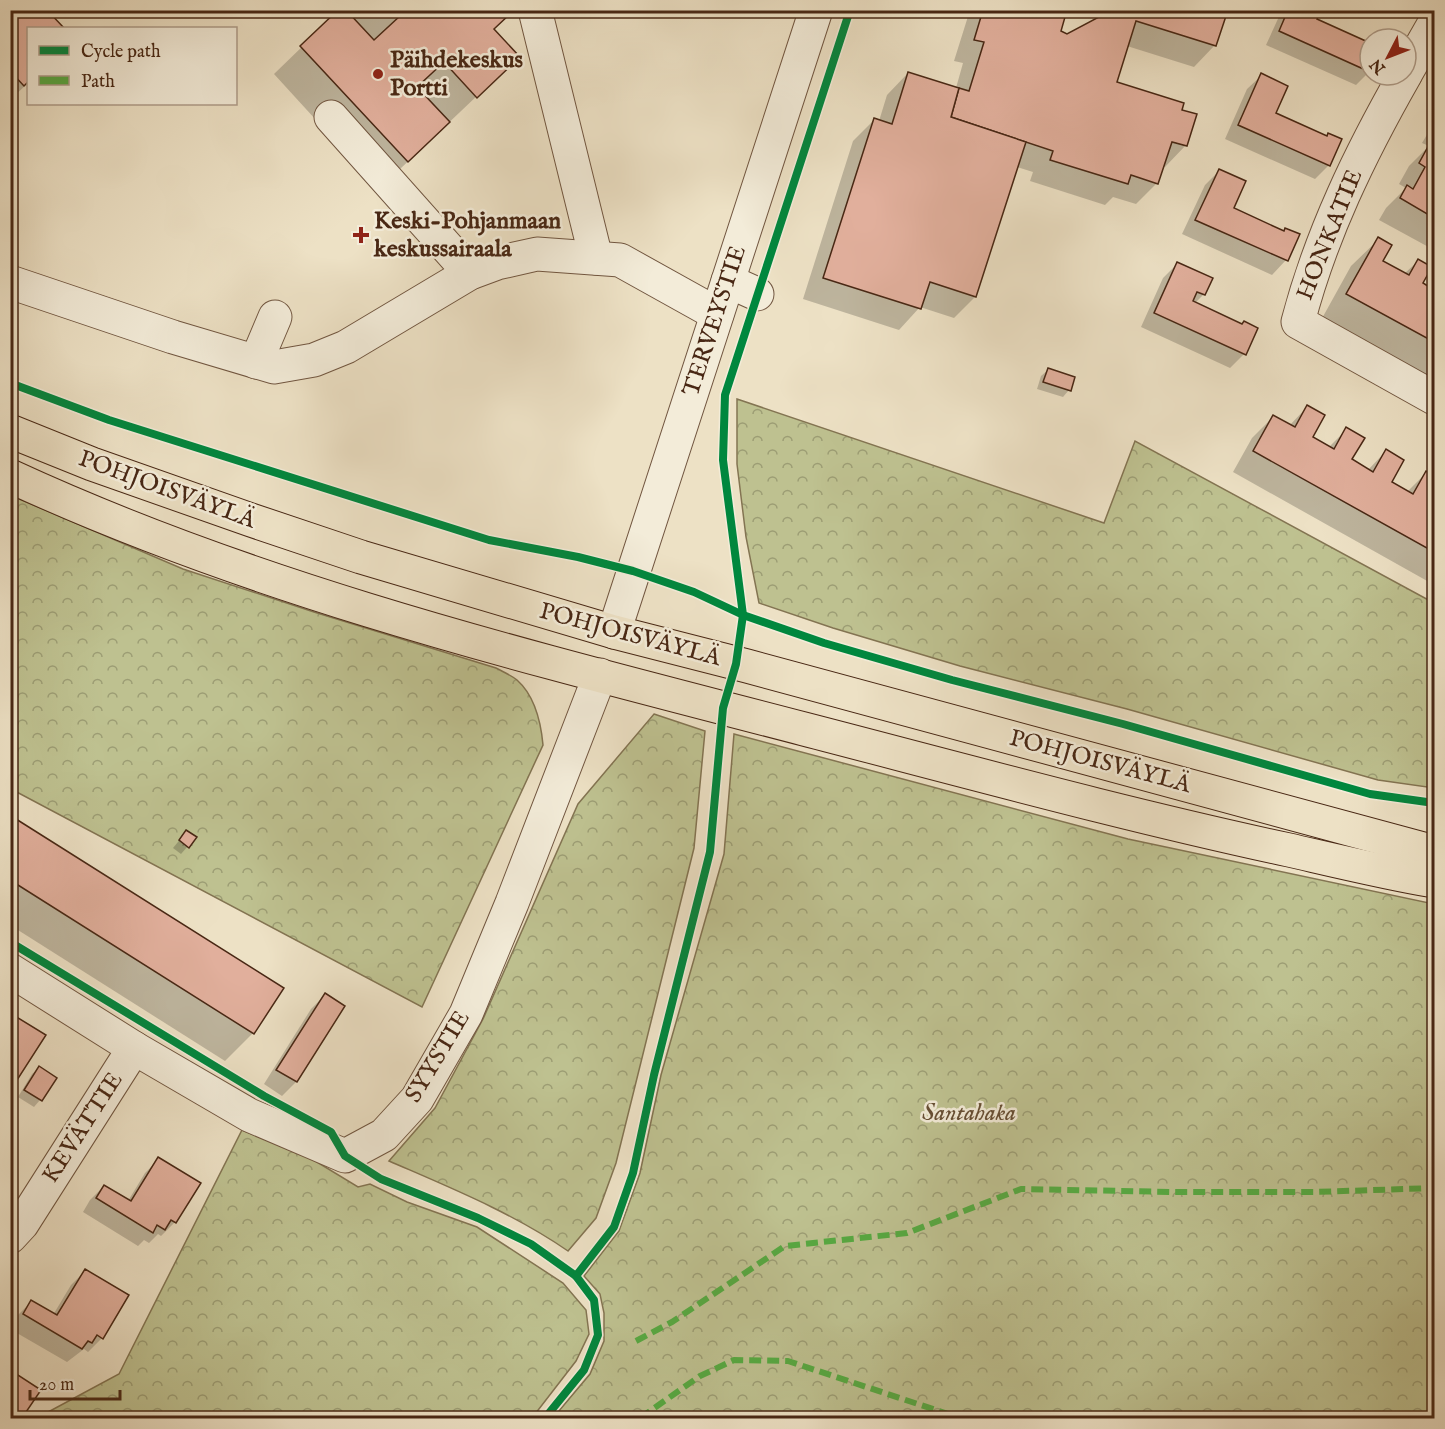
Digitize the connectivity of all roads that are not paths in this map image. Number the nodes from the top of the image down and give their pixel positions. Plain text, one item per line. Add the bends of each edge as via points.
1 (535, 10) edge
2 (816, 10) edge
3 (1434, 24) edge
4 (1418, 52) edge
5 (1398, 87) edge
6 (331, 117) dead end
7 (596, 258) junction
8 (470, 273) junction
9 (10, 282) edge
10 (717, 314) junction
11 (275, 318) dead end
12 (256, 362) junction
13 (1434, 398) edge
14 (10, 431) edge
15 (10, 476) edge
16 (614, 632) junction
17 (600, 675) junction
18 (1434, 852) edge
19 (1434, 881) edge
20 (10, 970) edge
21 (134, 1048) junction
22 (10, 1238) edge

1 - 7 street
2 - 10 street, TERVEYSTIE via 742,287
3 - 4 street, HONKATIE
5 - 13 street, HONKATIE via 1332,218 1310,275 1298,322
6 - 8 street
7 - 8 street via 537,254
7 - 10 street via 620,260
8 - 12 street via 346,346 314,360 274,367
9 - 12 street
10 - 16 street, TERVEYSTIE
11 - 12 street
14 - 16 main road, POHJOISVÄYLÄ via 93,464 361,557
15 - 17 main road, POHJOISVÄYLÄ via 228,564 349,604
16 - 17 main road
16 - 18 main road, POHJOISVÄYLÄ
17 - 19 main road, POHJOISVÄYLÄ via 1164,823
17 - 21 street, SYYSTIE via 466,1014 417,1099 384,1135 345,1156 249,1115
20 - 21 street, SYYSTIE
21 - 22 street, KEVÄTTIE

